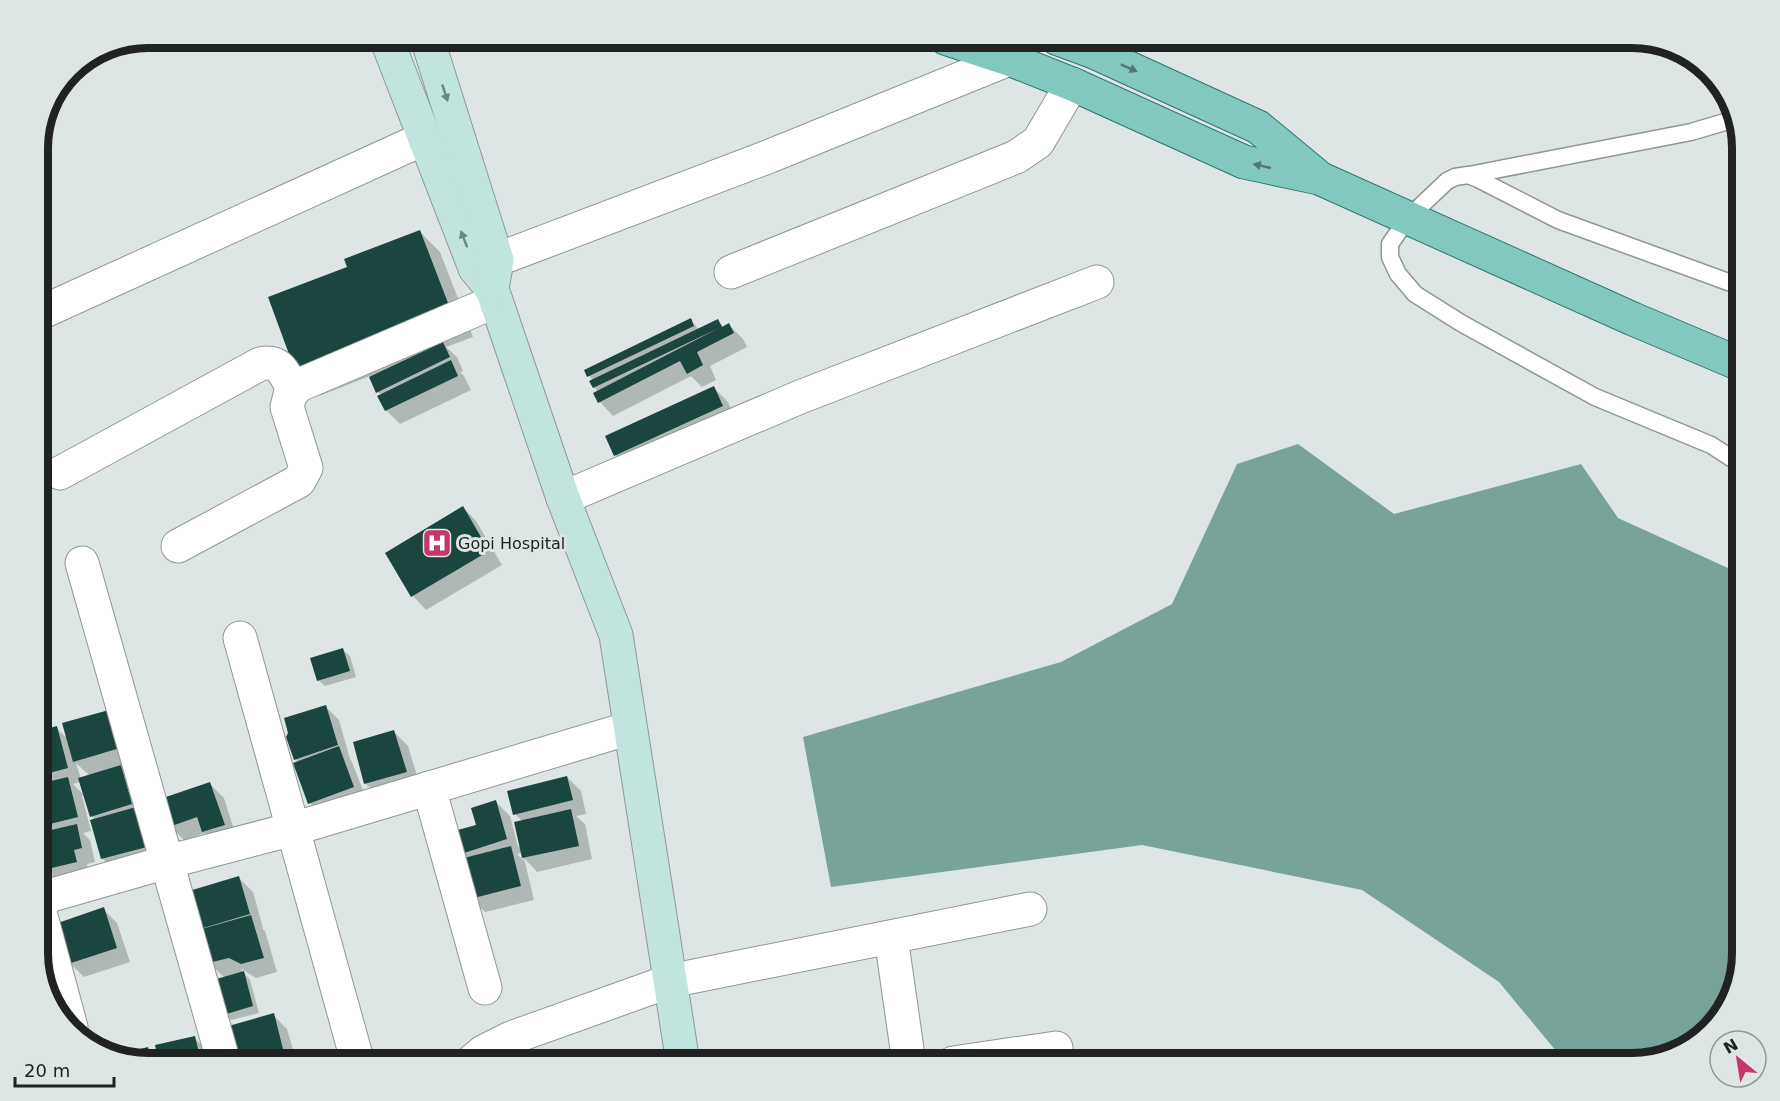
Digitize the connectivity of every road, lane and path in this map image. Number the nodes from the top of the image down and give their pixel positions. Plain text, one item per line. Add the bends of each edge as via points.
1 (390, 48) edge
2 (430, 48) edge
3 (975, 48) edge
4 (1109, 48) edge
5 (1009, 59) junction
6 (1072, 84) junction
7 (1728, 121) edge
8 (425, 138) junction
9 (1468, 175) junction
10 (1319, 178) junction
11 (1408, 218) junction
12 (731, 272) dead end
13 (490, 280) junction
14 (1097, 282) dead end
15 (1732, 283) edge
16 (48, 309) edge
17 (1732, 361) edge
18 (294, 390) junction
19 (1732, 459) edge
20 (60, 473) dead end
21 (563, 498) junction
22 (178, 546) dead end
23 (82, 563) dead end
24 (240, 638) dead end
25 (630, 729) junction
26 (429, 788) junction
27 (293, 829) junction
28 (167, 862) junction
29 (48, 896) edge
30 (1030, 909) dead end
31 (891, 937) junction
32 (48, 941) edge
33 (670, 981) junction
34 (485, 988) dead end
35 (68, 1013) edge
36 (1056, 1048) dead end
37 (221, 1053) edge
38 (355, 1053) edge
39 (482, 1053) edge
40 (681, 1053) edge
41 (907, 1053) edge
42 (1024, 1053) edge

1 - 8 main road
2 -> 13 main road
3 - 5 main road
4 -> 10 main road via 1258,127
5 - 6 main road
5 - 13 street via 770,156
10 -> 6 main road via 1244,162
6 - 12 street via 1038,142 1016,157
7 - 9 lane via 1691,132
13 -> 8 main road
8 - 16 street
9 - 11 lane via 1448,181
9 - 15 lane via 1558,220
10 - 11 main road
11 - 17 main road
11 - 19 lane via 1390,244 1390,257 1415,294 1595,397 1711,445
13 - 18 street
13 - 21 main road
14 - 21 street via 800,397
18 - 20 street via 278,365 260,364
18 - 22 street via 287,407 306,468 299,481
21 - 25 main road via 616,635
23 - 28 street
24 - 27 street
25 - 26 street
25 - 33 main road
26 - 27 street
26 - 34 street
27 - 28 street
27 - 38 street
28 - 29 street
28 - 37 street
30 - 31 street
31 - 33 street
31 - 41 street
32 - 35 street
33 - 39 street via 511,1038
33 - 40 main road
36 - 42 street

